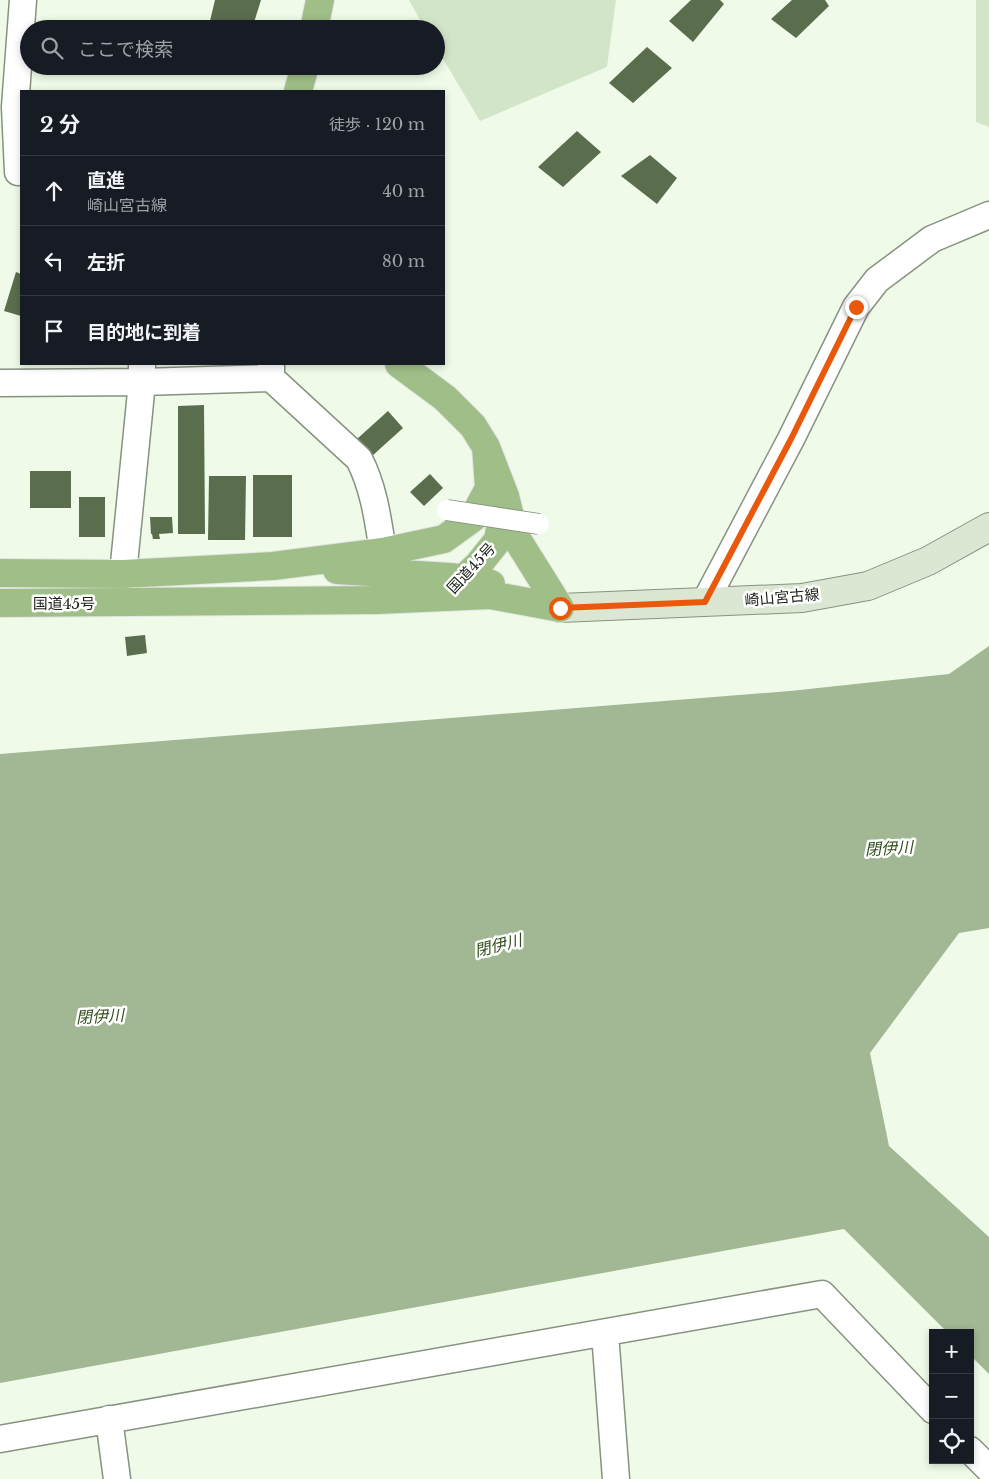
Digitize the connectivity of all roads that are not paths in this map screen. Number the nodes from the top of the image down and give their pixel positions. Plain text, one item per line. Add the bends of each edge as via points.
1 (23, 0) edge
2 (320, 0) edge
3 (22, 20) edge
4 (316, 20) edge
5 (20, 40) edge
6 (302, 75) edge
7 (298, 90) edge
8 (13, 171) edge
9 (989, 215) edge
10 (400, 365) edge
11 (271, 371) edge
12 (142, 373) edge
13 (0, 383) edge
14 (486, 447) junction
15 (508, 508) junction
16 (447, 510) dead end
17 (473, 518) junction
18 (539, 524) dead end
19 (989, 527) edge
20 (383, 552) junction
21 (273, 566) junction
22 (0, 573) edge
23 (124, 574) junction
24 (471, 583) junction
25 (124, 602) junction
26 (705, 602) junction
27 (0, 603) edge
28 (560, 608) junction
29 (605, 1333) junction
30 (929, 1406) edge
31 (109, 1419) junction
32 (0, 1439) edge
33 (974, 1454) edge
34 (989, 1470) edge
35 (117, 1479) edge
36 (616, 1479) edge

1 - 3 street
2 - 4 highway
5 - 8 street
6 - 7 highway
9 - 26 street via 932,239 877,280 856,307
10 - 14 highway via 446,398 474,426
11 - 12 street
11 - 20 street via 359,459 376,506
12 - 13 street
12 - 23 street
14 - 15 highway
14 - 17 highway, 国道45号 via 489,488
15 - 16 street, bridge
15 - 18 street, bridge
15 - 24 highway, 国道45号 via 498,540
15 - 28 highway via 515,536
17 - 20 highway, 国道45号 via 444,539
17 - 24 highway
19 - 26 main road, 崎山宮古線 via 928,561 868,586 802,598
20 - 21 highway, 国道45号
21 - 23 highway, 国道45号
21 - 24 highway
22 - 23 highway, 国道45号
23 - 25 street
24 - 25 highway, 国道45号 via 377,600
24 - 28 highway
25 - 27 highway, 国道45号
26 - 28 main road, 崎山宮古線
29 - 30 street via 822,1294
29 - 31 street
29 - 36 street
31 - 32 street
31 - 35 street
33 - 34 street

